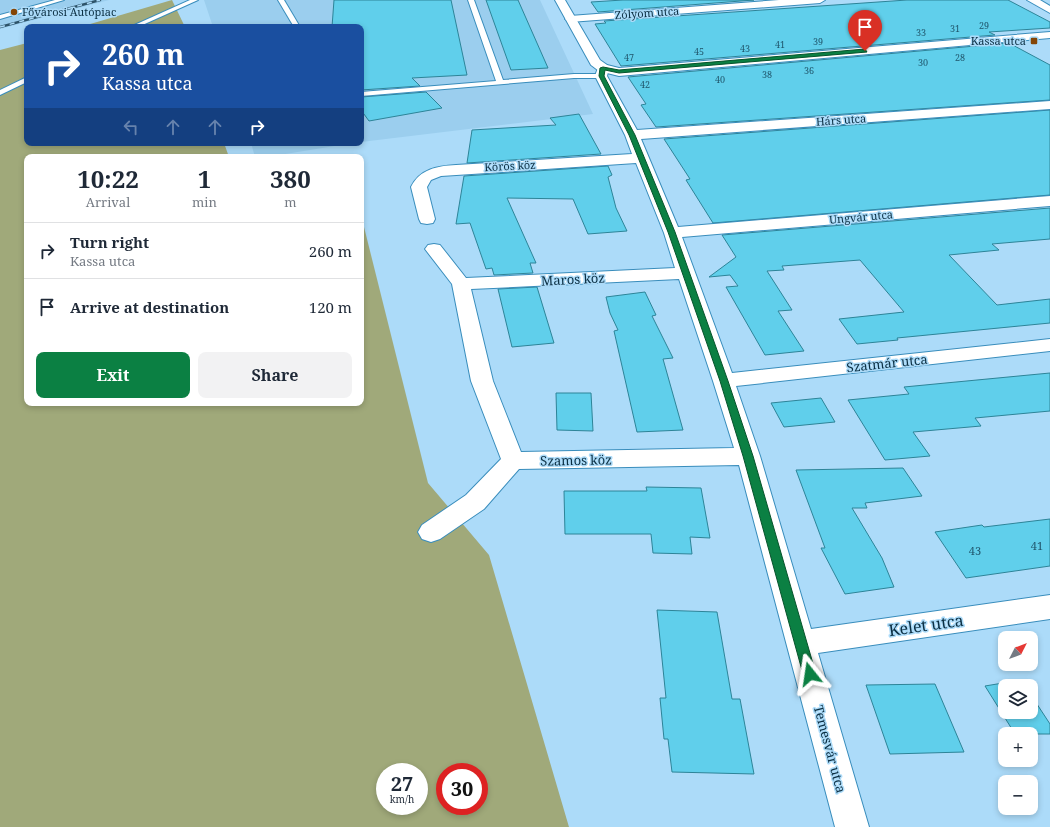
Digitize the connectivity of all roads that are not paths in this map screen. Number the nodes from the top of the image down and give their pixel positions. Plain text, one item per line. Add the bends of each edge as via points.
1 (61, 0) edge
2 (195, 0) edge
3 (281, 0) edge
4 (471, 0) edge
5 (560, 0) edge
6 (820, 0) edge
7 (1032, 0) edge
8 (1050, 10) edge
9 (0, 17) edge
10 (570, 19) junction
11 (140, 24) edge
12 (295, 24) edge
13 (1050, 35) edge
14 (602, 72) junction
15 (24, 81) edge
16 (500, 82) junction
17 (0, 93) edge
18 (364, 94) edge
19 (1050, 105) edge
20 (632, 135) junction
21 (641, 158) junction
22 (1050, 201) edge
23 (427, 218) dead end
24 (672, 232) junction
25 (434, 249) dead end
26 (686, 273) junction
27 (461, 284) junction
28 (1050, 346) edge
29 (724, 381) junction
30 (748, 456) junction
31 (513, 461) junction
32 (431, 532) dead end
33 (1050, 607) edge
34 (801, 643) junction
35 (852, 827) edge

1 - 9 lane
2 - 11 lane
3 - 12 lane
4 - 16 lane
5 - 10 street, Temesvár utca
6 - 10 street, Zólyom utca
7 - 8 street
10 - 14 street, Temesvár utca
13 - 14 street
14 - 16 lane
14 - 20 street, Temesvár utca
15 - 17 lane
16 - 18 lane
19 - 20 street, Hárs utca
20 - 21 street, Temesvár utca
21 - 23 street, Körös köz via 434,173 425,178 419,187
21 - 24 street, Temesvár utca
22 - 24 street, Ungvár utca
24 - 26 street, Temesvár utca
25 - 27 street
26 - 27 street, Maros köz
26 - 29 street, Temesvár utca
27 - 31 street via 482,381
28 - 29 street, Szatmár utca
29 - 30 street, Temesvár utca
30 - 31 street, Szamos köz
30 - 34 street, Temesvár utca
31 - 32 street via 475,502
33 - 34 street, Kelet utca
34 - 35 street, Temesvár utca

